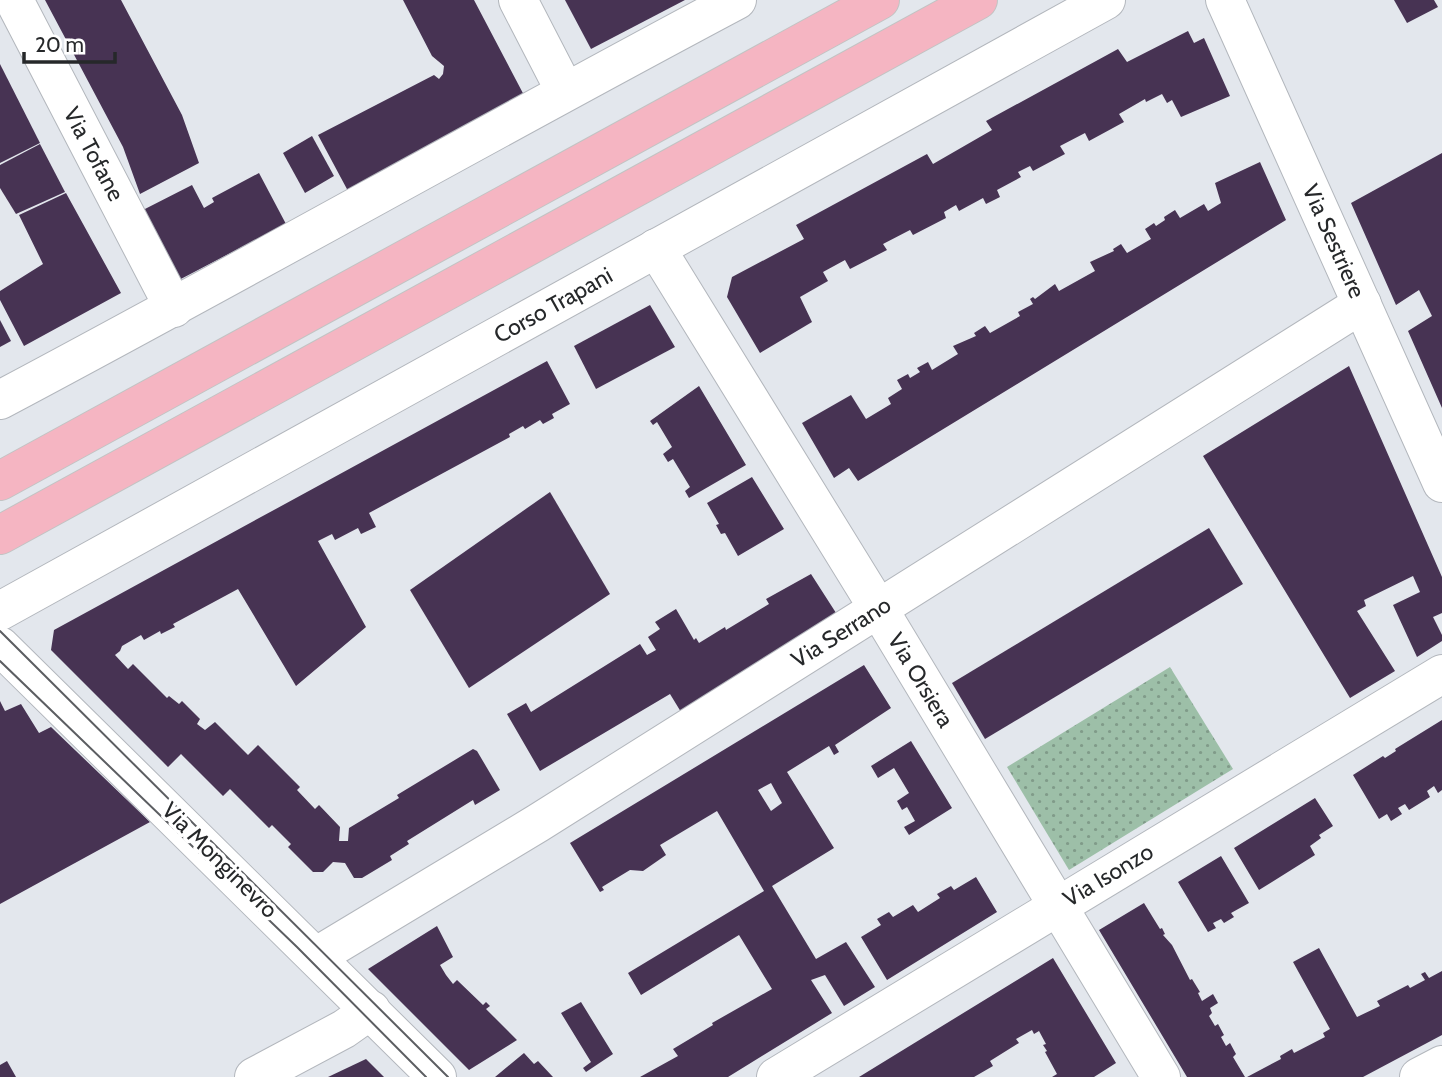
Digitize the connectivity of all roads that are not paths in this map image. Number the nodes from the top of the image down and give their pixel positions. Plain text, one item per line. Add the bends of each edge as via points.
1 (14, 0) edge
2 (518, 0) edge
3 (737, 0) edge
4 (880, 0) edge
5 (978, 0) edge
6 (1105, 0) edge
7 (1226, 0) edge
8 (565, 91) junction
9 (656, 248) junction
10 (1362, 304) junction
11 (174, 307) junction
12 (0, 400) edge
13 (0, 481) edge
14 (1442, 483) edge
15 (0, 535) edge
16 (878, 608) junction
17 (0, 611) edge
18 (0, 646) edge
19 (1442, 674) edge
20 (1058, 905) junction
21 (317, 956) junction
22 (371, 1010) junction
23 (1442, 1065) edge
24 (254, 1077) edge
25 (437, 1077) edge
26 (776, 1077) edge
27 (1161, 1077) edge
28 (1419, 1077) edge

1 - 11 street, Via Tofane
2 - 8 street
3 - 8 street
4 - 13 main road
5 - 15 main road
6 - 9 street, Corso Trapani
7 - 10 street, Via Sestriere
8 - 11 street
9 - 16 street, Via Orsiera
9 - 17 street, Corso Trapani
10 - 14 street, Via Sestriere
10 - 16 street, Via Serrano
11 - 12 street
16 - 20 street, Via Orsiera
16 - 21 street, Via Serrano via 538,824
18 - 21 street, Via Monginevro
19 - 20 street, Via Isonzo
20 - 26 street, Via Isonzo
20 - 27 street, Via Orsiera
21 - 22 street, Via Monginevro
22 - 24 street
22 - 25 street, Via Monginevro
23 - 28 street

